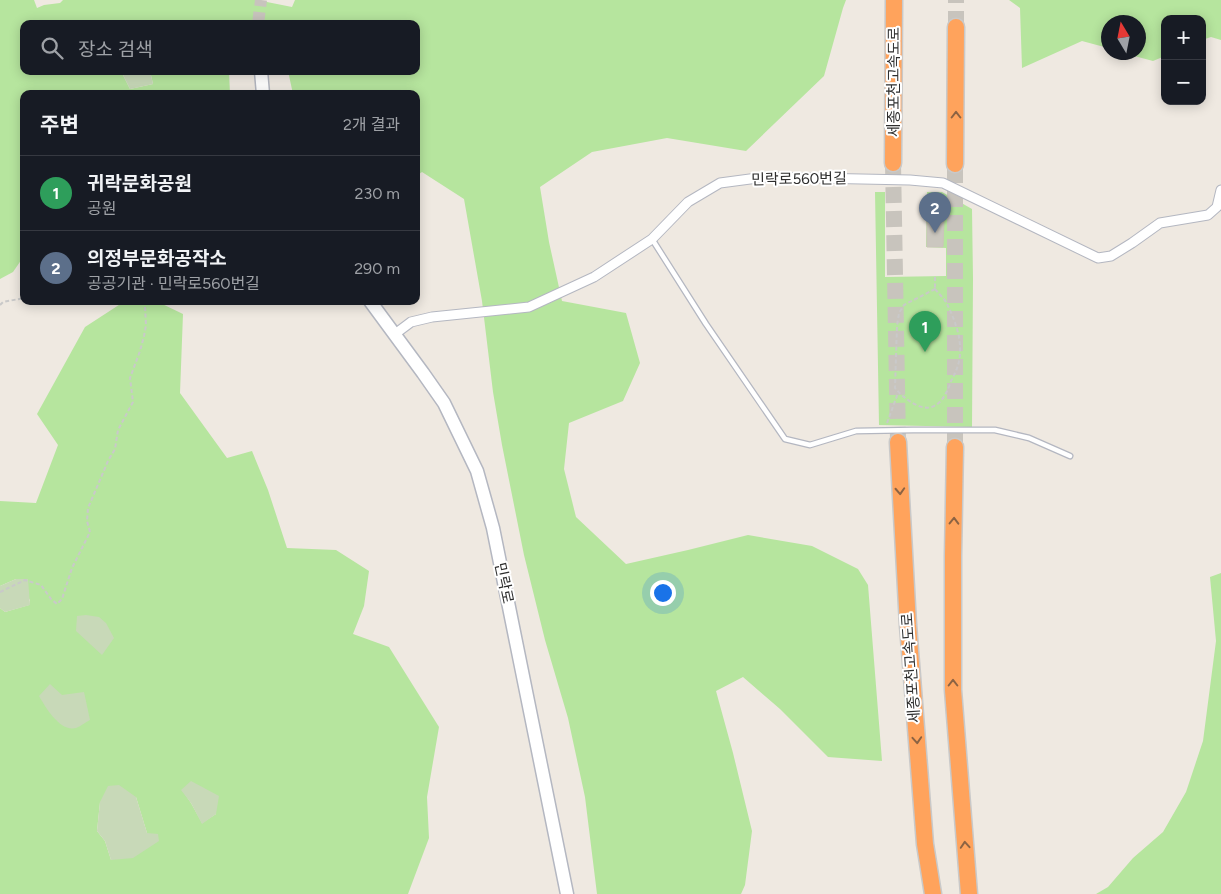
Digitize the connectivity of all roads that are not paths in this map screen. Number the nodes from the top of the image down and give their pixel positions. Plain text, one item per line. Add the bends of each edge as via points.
1 (894, 0) edge
2 (956, 27) tunnel mouth
3 (261, 75) edge
4 (263, 90) edge
5 (894, 163) tunnel mouth
6 (956, 164) tunnel mouth
7 (1221, 190) edge
8 (652, 239) junction
9 (373, 305) edge
10 (395, 334) junction
11 (898, 442) tunnel mouth
12 (955, 447) tunnel mouth
13 (1070, 456) dead end
14 (567, 894) edge
15 (933, 894) edge
16 (969, 894) edge

1 - 5 highway, 세종포천고속도로
6 -> 2 highway
3 - 4 main road
7 - 8 street, 민락로560번길 via 1217,207 1208,215 1160,223 1111,256 1098,258 943,183 910,180 766,177 720,182 688,202
8 - 10 street, 민락로560번길 via 594,277 529,307 432,317 411,322
8 - 13 lane via 785,439 810,445 856,431 995,430 1028,438
9 - 10 main road, 민락로
10 - 14 main road, 민락로 via 444,403 476,471 493,528
11 -> 15 highway, 세종포천고속도로 via 908,625 925,844
16 -> 12 highway via 953,690

